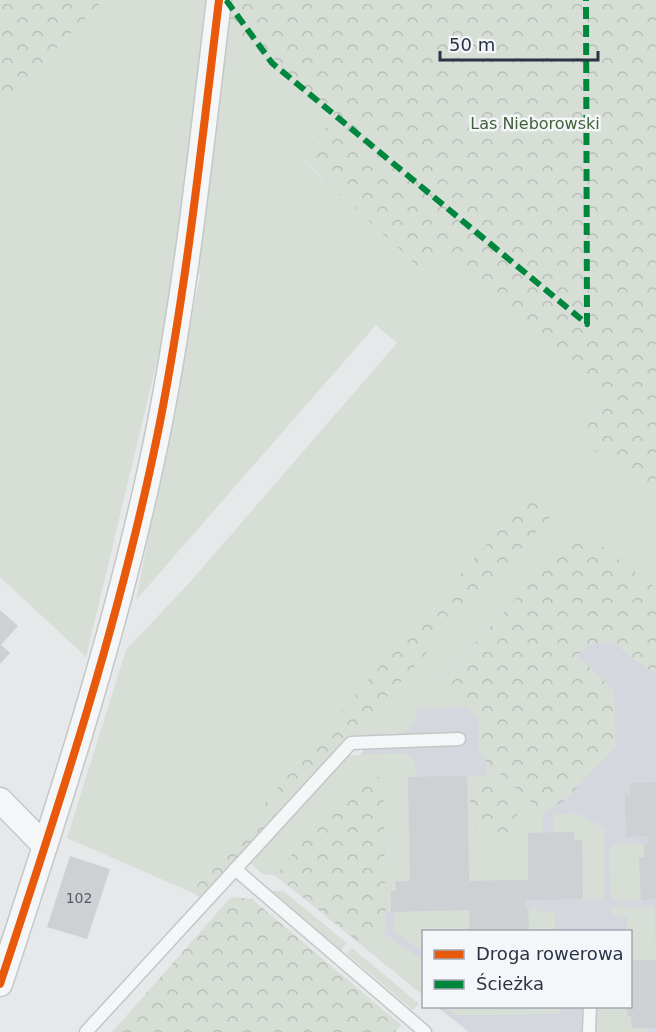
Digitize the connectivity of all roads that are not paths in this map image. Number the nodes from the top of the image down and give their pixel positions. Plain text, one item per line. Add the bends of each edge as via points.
1 (219, 0) edge
2 (459, 739) dead end
3 (0, 800) edge
4 (45, 846) junction
5 (235, 869) junction
6 (0, 984) edge
7 (590, 1008) edge
8 (86, 1032) edge
9 (425, 1032) edge
10 (589, 1032) edge

1 - 4 street via 192,228 159,424 98,678
2 - 5 lane via 351,744
3 - 4 street
4 - 6 street
5 - 8 lane
5 - 9 lane
7 - 10 lane

